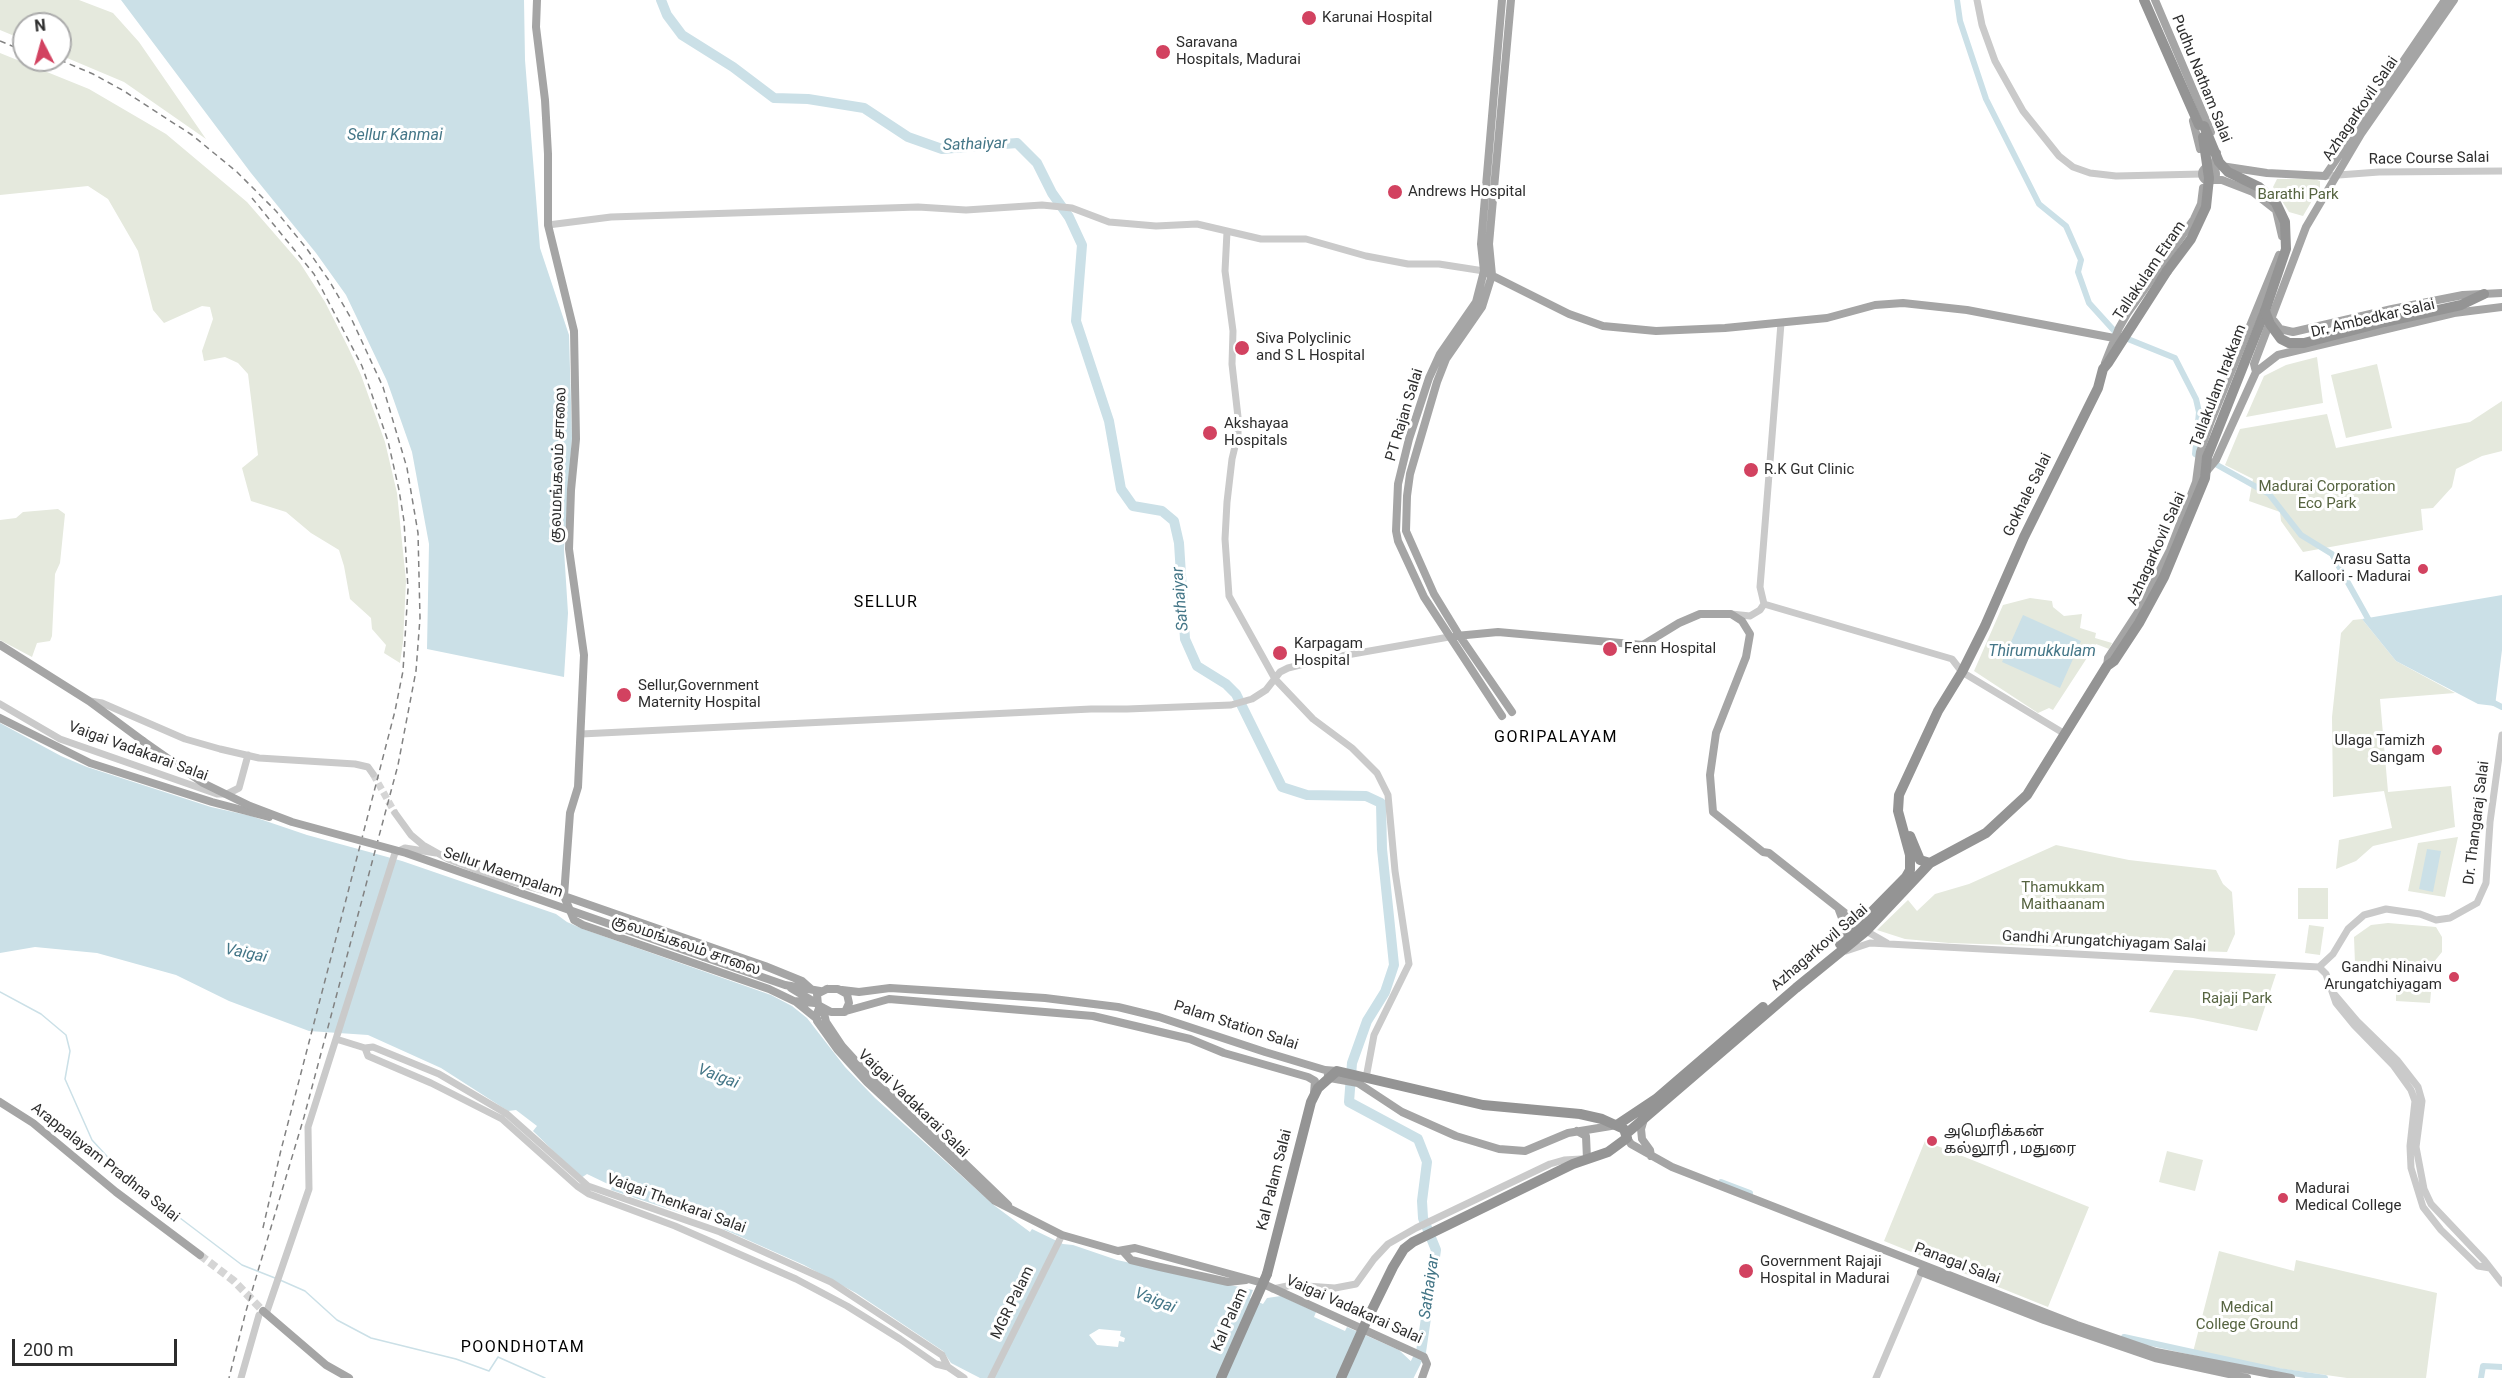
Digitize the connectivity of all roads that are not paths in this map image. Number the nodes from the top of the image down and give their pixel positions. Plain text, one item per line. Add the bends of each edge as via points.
1 (537, 0) edge
2 (1502, 0) edge
3 (1511, 0) edge
4 (1977, 0) edge
5 (2142, 0) edge
6 (2153, 0) edge
7 (2445, 0) edge
8 (2454, 0) edge
9 (2216, 149) junction
10 (2241, 168) junction
11 (2502, 171) edge
12 (2208, 173) junction
13 (1491, 176) junction
14 (2325, 176) junction
15 (2335, 176) junction
16 (2328, 187) junction
17 (548, 225) junction
18 (1227, 232) junction
19 (1488, 273) junction
20 (2502, 292) edge
21 (2484, 294) junction
22 (2502, 307) edge
23 (2269, 313) junction
24 (1781, 323) junction
25 (2119, 335) junction
26 (2106, 365) joint
27 (2256, 372) junction
28 (2206, 462) junction
29 (1764, 604) junction
30 (1731, 614) junction
31 (1454, 636) junction
32 (0, 645) edge
33 (1962, 672) junction
34 (1275, 679) junction
35 (89, 701) junction
36 (0, 704) edge
37 (1512, 712) dead end
38 (1502, 716) dead end
39 (0, 718) edge
40 (581, 734) junction
41 (2065, 734) junction
42 (2502, 735) edge
43 (248, 755) junction
44 (90, 763) joint
45 (373, 774) tunnel mouth
46 (395, 813) tunnel mouth
47 (292, 822) junction
48 (1904, 833) junction
49 (436, 853) junction
50 (1930, 863) junction
51 (1911, 864) joint
52 (564, 896) junction
53 (1839, 909) junction
54 (1863, 928) junction
55 (1889, 944) junction
56 (1836, 952) junction
57 (2319, 967) junction
58 (785, 985) junction
59 (815, 990) junction
60 (842, 990) junction
61 (794, 1001) junction
62 (819, 1006) junction
63 (843, 1012) junction
64 (817, 1019) junction
65 (835, 1035) junction
66 (336, 1038) junction
67 (364, 1048) junction
68 (1334, 1074) junction
69 (1361, 1079) junction
70 (1314, 1093) junction
71 (0, 1102) edge
72 (1644, 1119) junction
73 (1617, 1125) junction
74 (1577, 1131) junction
75 (1627, 1136) junction
76 (1651, 1156) junction
77 (1587, 1159) junction
78 (1013, 1210) junction
79 (1420, 1232) junction
80 (1060, 1238) junction
81 (200, 1255) tunnel mouth
82 (1921, 1272) joint
83 (1267, 1274) joint
84 (2502, 1283) edge
85 (1273, 1289) junction
86 (263, 1313) junction
87 (948, 1367) junction
88 (241, 1378) edge
89 (348, 1378) edge
90 (964, 1378) edge
91 (991, 1378) edge
92 (1221, 1378) edge
93 (1341, 1378) edge
94 (1422, 1378) edge
95 (1876, 1378) edge
96 (2247, 1378) edge
97 (2291, 1378) edge

1 - 17 main road, குலமங்கலம் சாலை via 548,154
2 - 13 main road, PT Rajan Salai
3 - 13 main road, PT Rajan Salai
4 - 12 street, Race Course Salai via 1995,62 2023,111 2059,156 2073,167 2116,176
5 - 12 main road, Pudhu Natham Salai via 2196,128
5 - 25 highway, Tallakulam Etram, bridge via 2199,125 2208,159 2206,207 2191,239
6 - 9 main road, Pudhu Natham Salai
6 - 23 highway, Tallakulam Irakkam, bridge via 2219,162 2228,172 2268,195 2285,222 2286,249
7 - 14 main road, Azhagarkovil Salai
8 - 15 main road, Azhagarkovil Salai
9 - 10 main road
9 - 12 main road, Pudhu Natham Salai
10 - 12 main road, Race Course Salai via 2222,166
10 - 14 main road, Race Course Salai
11 - 15 street, Race Course Salai
12 - 25 main road via 2194,219
12 - 28 main road, Azhagarkovil Salai via 2253,192 2276,210 2283,240 2211,421
13 - 19 main road, PT Rajan Salai via 1481,244
14 - 15 street, Race Course Salai
14 - 16 main road
15 - 16 main road, Azhagarkovil Salai
16 - 23 main road, Azhagarkovil Salai
17 - 18 street via 611,218 1033,205 1072,208 1109,222 1197,224
17 - 40 main road, குலமங்கலம் சாலை via 574,330 576,439 570,549 584,655
18 - 19 street via 1261,239 1306,239 1408,264 1439,264
18 - 34 street via 1225,271 1238,417 1225,539 1229,596
19 - 24 main road via 1569,314 1603,326 1656,331
19 - 31 main road, PT Rajan Salai via 1482,307 1446,359 1437,382 1407,496 1406,531 1410,544
20 - 21 main road, Dr. Ambedkar Salai
21 - 23 main road, Dr. Ambedkar Salai via 2404,306 2293,332 2280,329
21 - 23 highway, bridge via 2461,305 2304,342 2281,339
22 - 27 main road, Dr. Ambedkar Salai via 2454,313 2287,353 2272,358
23 - 27 main road, Azhagarkovil Salai via 2254,364
23 - 28 highway, Tallakulam Irakkam
24 - 25 main road via 1903,303
24 - 29 street via 1760,587
25 - 26 highway, Tallakulam Etram
26 - 33 highway, Gokhale Salai
27 - 28 main road, Azhagarkovil Salai
28 - 41 highway, Azhagarkovil Salai via 2164,577 2139,623
29 - 30 street via 1750,616
29 - 33 street via 1952,659
30 - 31 main road via 1700,614 1642,645 1498,632
30 - 53 main road via 1742,621 1750,634 1746,657 1716,733 1710,775 1713,812
31 - 34 street via 1324,659 1288,668
31 - 37 main road, PT Rajan Salai
31 - 38 main road, PT Rajan Salai
32 - 35 main road, Sellur Maempalam
33 - 41 street
33 - 48 highway, Gokhale Salai via 1938,711 1899,795 1898,811
34 - 40 street via 1252,699 1231,705
34 - 69 street via 1313,719 1377,773 1388,795 1409,964 1374,1035
35 - 43 street via 185,739
35 - 47 main road, Sellur Maempalam, bridge via 203,783
36 - 43 street, Vaigai Vadakarai Salai via 60,739 220,795 239,788
39 - 44 main road, Vaigai Vadakarai Salai
40 - 52 main road, குலமங்கலம் சாலை
41 - 50 highway, Azhagarkovil Salai via 2027,795 2002,821
42 - 57 street, Dr. Thangaraj Salai via 2486,883 2477,903 2450,918 2436,920 2386,909 2364,915
43 - 45 street via 355,764
44 - 47 main road, Sellur Maempalam, bridge
46 - 49 street via 411,835
47 - 58 main road, Sellur Maempalam, bridge via 406,853
48 - 50 highway, Gokhale Salai via 1911,837 1920,860
48 - 51 highway, Gokhale Salai
49 - 52 street via 498,878
49 - 66 street via 397,850
50 - 54 highway, Azhagarkovil Salai
51 - 54 highway, Azhagarkovil Salai via 1906,877
52 - 59 main road, குலமங்கலம் சாலை via 765,966
52 - 61 main road, குலமங்கலம் சாலை via 574,920 583,925
53 - 54 main road
53 - 56 main road via 1845,933
54 - 55 street, Gandhi Arungatchiyagam Salai
54 - 56 highway, Azhagarkovil Salai
55 - 56 street, Gandhi Arungatchiyagam Salai via 1870,943
55 - 57 street, Gandhi Arungatchiyagam Salai
56 - 72 highway, Azhagarkovil Salai
56 - 73 highway, Azhagarkovil Salai via 1656,1099
57 - 84 street via 2333,994 2418,1087 2422,1101 2416,1147 2424,1189 2431,1204
58 - 59 main road
58 - 62 main road
59 - 60 main road, Palam Station Salai
59 - 62 main road
60 - 63 main road via 849,1000
60 - 68 main road, Palam Station Salai via 890,988 1118,1007
61 - 62 main road, குலமங்கலம் சாலை
61 - 64 main road, Vaigai Vadakarai Salai
62 - 63 main road
62 - 64 main road
62 - 65 main road, Vaigai Vadakarai Salai
63 - 65 main road via 835,1022
63 - 70 main road, Palam Station Salai via 889,999 1093,1017 1190,1039 1308,1077 1315,1081
64 - 78 main road, Vaigai Vadakarai Salai via 867,1082 995,1201
65 - 78 main road, Vaigai Vadakarai Salai via 872,1079
66 - 67 street, Vaigai Thenkarai Salai
66 - 86 street via 308,1127 309,1189
67 - 87 street, Vaigai Thenkarai Salai via 368,1056 502,1119 588,1194 675,1226 796,1279 847,1306 936,1364
67 - 87 street, Vaigai Thenkarai Salai via 373,1047 439,1074 507,1114 588,1186 720,1232 831,1282 942,1355
68 - 69 highway, Palam Station Salai
68 - 70 highway
69 - 73 highway, Palam Station Salai via 1483,1105 1580,1114
69 - 74 main road via 1402,1112 1456,1136 1499,1149 1525,1151
70 - 83 highway, Kal Palam Salai
71 - 81 main road, Arappalayam Pradhna Salai via 33,1123
72 - 75 highway, Azhagarkovil Salai
72 - 76 main road via 1642,1139
73 - 74 main road
73 - 75 highway
74 - 77 main road via 1586,1136
75 - 76 main road, Panagal Salai via 1631,1144
75 - 77 highway, Azhagarkovil Salai via 1608,1152
76 - 97 main road, Panagal Salai via 2078,1325 2156,1352
77 - 79 highway, Azhagarkovil Salai
78 - 80 main road, Vaigai Vadakarai Salai
79 - 85 street via 1388,1244 1356,1284
79 - 93 highway, Azhagarkovil Salai, bridge via 1393,1267
80 - 85 main road, Vaigai Vadakarai Salai via 1123,1251 1135,1248 1251,1279
80 - 91 street, MGR Palam
82 - 95 street
82 - 96 main road, Panagal Salai via 2155,1358
83 - 92 highway, Kal Palam, bridge
85 - 94 main road, Vaigai Vadakarai Salai via 1424,1357 1427,1364
86 - 88 street
86 - 89 main road via 326,1365
87 - 90 street, Vaigai Thenkarai Salai

